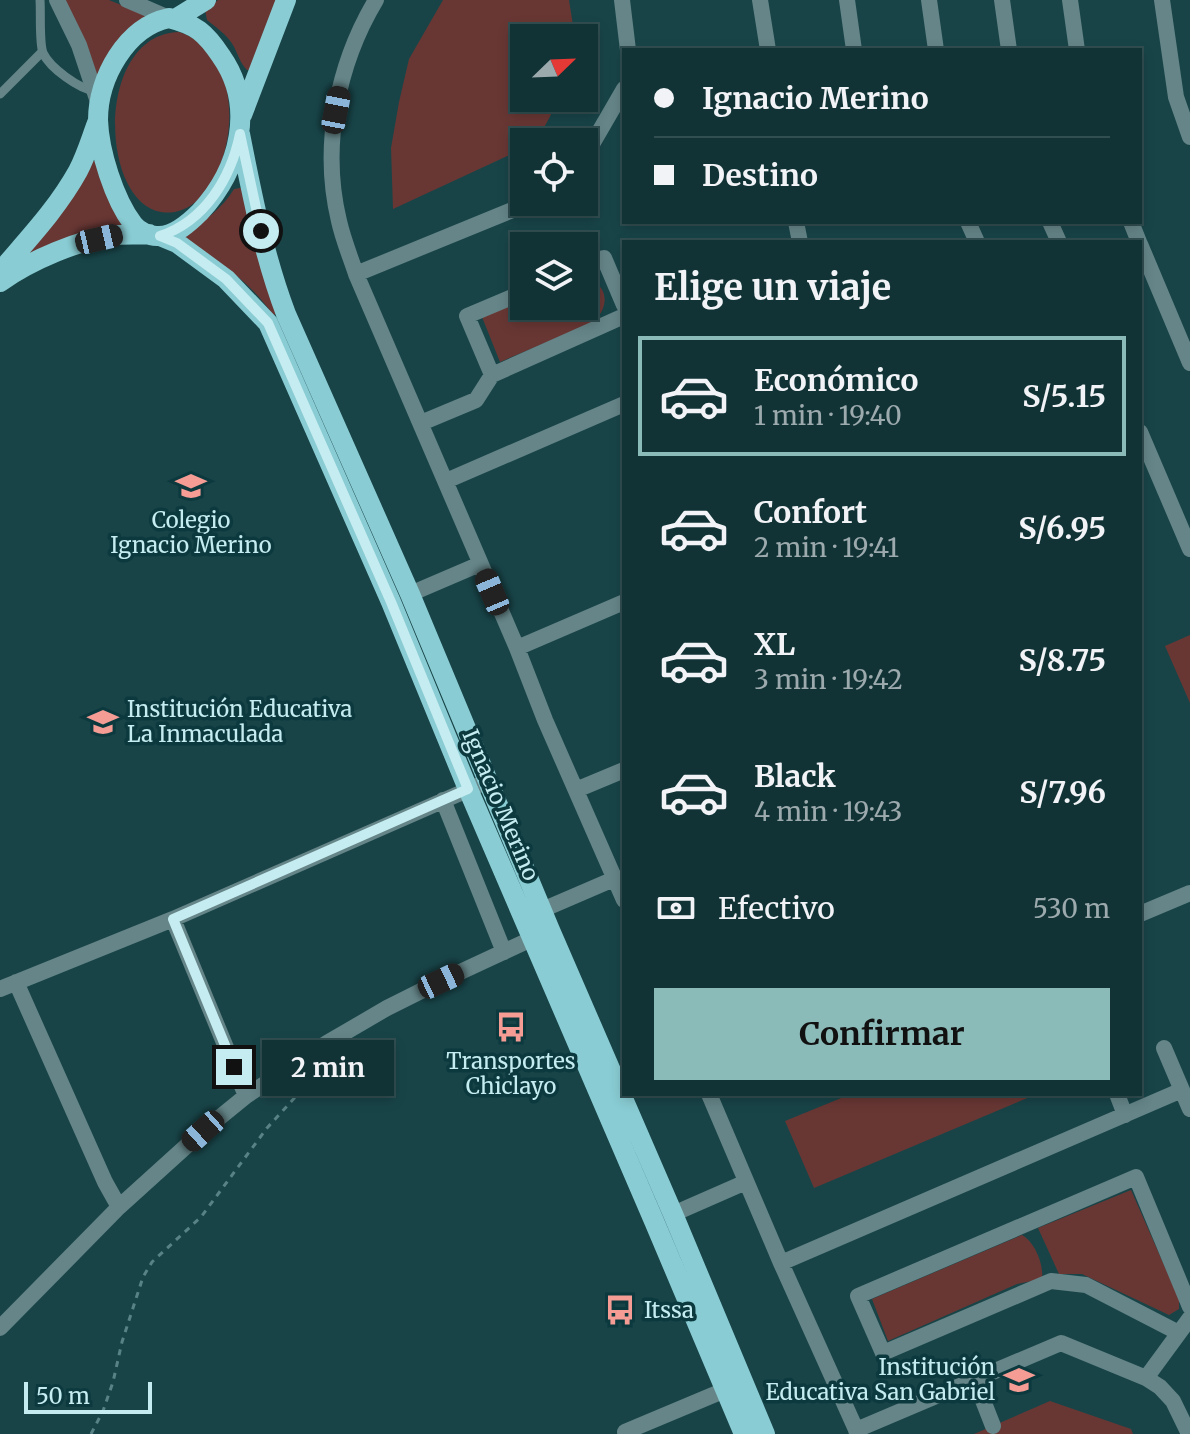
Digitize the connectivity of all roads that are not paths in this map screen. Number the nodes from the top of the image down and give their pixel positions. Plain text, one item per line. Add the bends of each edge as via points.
1 (40, 0) edge
2 (57, 0) edge
3 (127, 0) edge
4 (206, 0) edge
5 (286, 0) edge
6 (376, 0) edge
7 (622, 0) edge
8 (760, 0) edge
9 (847, 0) edge
10 (929, 0) edge
11 (1002, 0) edge
12 (1070, 0) edge
13 (1162, 0) edge
14 (172, 18) junction
15 (628, 48) edge
16 (768, 48) edge
17 (854, 48) edge
18 (936, 48) edge
19 (1009, 48) edge
20 (1077, 48) edge
21 (42, 52) junction
22 (622, 92) edge
23 (0, 94) edge
24 (97, 105) junction
25 (240, 126) junction
26 (598, 134) edge
27 (1190, 137) edge
28 (510, 211) edge
29 (154, 235) junction
30 (1142, 248) edge
31 (598, 260) edge
32 (0, 272) edge
33 (356, 274) junction
34 (0, 282) edge
35 (510, 298) edge
36 (622, 300) edge
37 (622, 317) edge
38 (1190, 363) edge
39 (492, 375) junction
40 (622, 405) edge
41 (421, 423) junction
42 (1142, 437) edge
43 (446, 481) junction
44 (1190, 549) edge
45 (480, 564) junction
46 (410, 594) junction
47 (622, 603) edge
48 (517, 648) junction
49 (622, 771) edge
50 (488, 781) junction
51 (468, 789) junction
52 (576, 790) junction
53 (443, 800) junction
54 (614, 879) junction
55 (1190, 893) edge
56 (622, 896) edge
57 (542, 910) junction
58 (1142, 913) edge
59 (173, 919) junction
60 (541, 935) junction
61 (504, 952) junction
62 (8, 985) edge
63 (1164, 1048) dead end
64 (1182, 1090) junction
65 (246, 1096) junction
66 (713, 1096) edge
67 (1118, 1096) edge
68 (1190, 1109) edge
69 (1125, 1115) junction
70 (746, 1182) junction
71 (119, 1207) junction
72 (673, 1214) junction
73 (781, 1263) junction
74 (1190, 1307) edge
75 (1190, 1318) edge
76 (0, 1328) edge
77 (1179, 1333) junction
78 (1146, 1378) junction
79 (975, 1380) junction
80 (725, 1390) junction
81 (993, 1426) dead end
82 (625, 1432) dead end
83 (857, 1432) edge
84 (744, 1434) edge
85 (765, 1434) edge
86 (1189, 1434) edge

1 - 21 lane
2 - 24 street
3 - 14 street
4 - 14 main road
5 - 25 main road
6 - 33 street via 343,71 332,147 338,219
7 - 15 street
8 - 16 street
9 - 17 street
10 - 18 street
11 - 19 street
12 - 20 street
13 - 27 street via 1176,97
14 - 24 main road via 151,23 126,43
14 - 25 main road via 199,30 225,62 236,87
21 - 23 lane
21 - 24 lane
22 - 26 street
24 - 29 main road via 100,143 113,185 132,223
24 - 32 main road via 79,168 66,191
25 - 29 main road via 236,152 217,192 190,222 175,232
25 - 46 main road via 276,289
28 - 33 street
29 - 34 main road via 115,235 84,243
29 - 51 main road, Ignacio Merino via 177,243 226,279 268,323
30 - 38 street
31 - 36 street via 604,258
33 - 41 street
35 - 39 street via 467,316
37 - 39 street
39 - 41 street via 476,400
40 - 43 street
41 - 43 street
42 - 44 street
43 - 45 street
45 - 46 street
45 - 48 street
46 - 50 main road
47 - 48 street
48 - 52 street
49 - 52 street
50 - 51 street
50 - 57 main road
51 - 53 street
51 - 60 main road, Ignacio Merino
52 - 54 street
53 - 59 street
53 - 61 street
54 - 56 street
54 - 57 street
55 - 58 street
57 - 60 main road
59 - 62 street
59 - 65 street
60 - 61 street
60 - 72 main road
60 - 80 main road, Ignacio Merino
61 - 65 street via 387,1008
62 - 71 street
63 - 64 street
64 - 68 street
64 - 69 street
65 - 71 street
66 - 70 street
67 - 69 street
69 - 73 street
70 - 72 street
70 - 73 street
71 - 76 street
72 - 85 main road
73 - 83 street
74 - 77 street via 1136,1177 858,1296 883,1353 1051,1281 1086,1285
75 - 77 street
77 - 78 street
78 - 79 street via 1061,1343
78 - 86 street via 1173,1401
79 - 81 street
79 - 83 street
80 - 82 street
80 - 84 main road, Ignacio Merino

